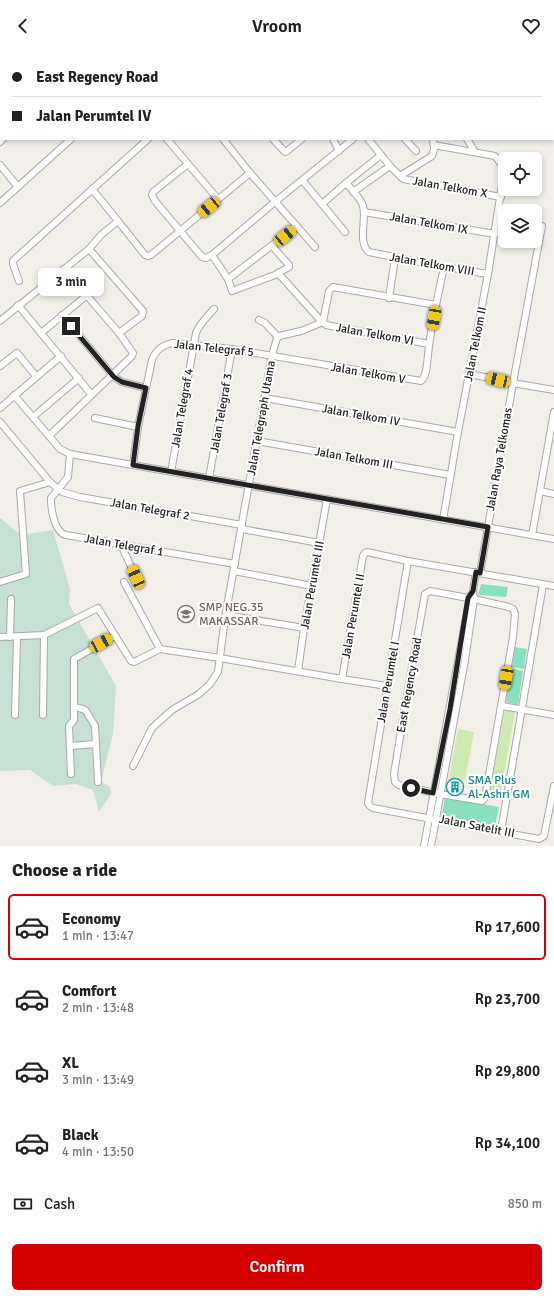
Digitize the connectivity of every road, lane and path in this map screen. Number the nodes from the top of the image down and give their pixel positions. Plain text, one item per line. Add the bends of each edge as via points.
1 (70, 140) edge
2 (147, 140) edge
3 (168, 140) edge
4 (224, 140) edge
5 (274, 140) edge
6 (301, 140) edge
7 (333, 140) edge
8 (352, 140) edge
9 (371, 140) edge
10 (406, 140) edge
11 (468, 140) edge
12 (433, 142) edge
13 (338, 151) junction
14 (416, 151) dead end
15 (476, 152) junction
16 (381, 155) junction
17 (0, 164) edge
18 (188, 164) junction
19 (390, 166) junction
20 (250, 173) junction
21 (400, 176) junction
22 (302, 181) junction
23 (346, 183) junction
24 (18, 187) junction
25 (92, 189) junction
26 (353, 192) junction
27 (501, 197) junction
28 (218, 199) junction
29 (276, 201) junction
30 (0, 203) edge
31 (322, 204) junction
32 (364, 212) junction
33 (118, 221) junction
34 (297, 226) junction
35 (180, 231) junction
36 (345, 232) dead end
37 (495, 234) junction
38 (272, 246) junction
39 (316, 248) dead end
40 (538, 248) edge
41 (88, 249) junction
42 (212, 255) junction
43 (395, 258) junction
44 (444, 267) junction
45 (64, 268) junction
46 (278, 273) junction
47 (488, 274) junction
48 (228, 279) junction
49 (19, 281) dead end
50 (86, 296) junction
51 (389, 298) junction
52 (18, 305) junction
53 (436, 305) junction
54 (214, 309) dead end
55 (62, 315) junction
56 (258, 320) dead end
57 (0, 321) edge
58 (322, 322) junction
59 (41, 333) junction
60 (119, 333) junction
61 (278, 337) junction
62 (193, 344) junction
63 (429, 344) junction
64 (232, 349) junction
65 (272, 355) junction
66 (60, 356) junction
67 (0, 366) edge
68 (112, 374) junction
69 (470, 374) junction
70 (36, 376) junction
71 (79, 378) junction
72 (512, 384) junction
73 (146, 388) junction
74 (554, 390) edge
75 (91, 394) junction
76 (14, 395) junction
77 (265, 398) junction
78 (0, 408) edge
79 (554, 412) edge
80 (33, 417) junction
81 (95, 418) dead end
82 (0, 422) edge
83 (138, 426) junction
84 (458, 432) junction
85 (49, 436) junction
86 (257, 441) junction
87 (551, 453) edge
88 (70, 454) junction
89 (133, 465) junction
90 (171, 472) junction
91 (450, 475) junction
92 (209, 478) junction
93 (50, 482) junction
94 (249, 485) junction
95 (58, 490) junction
96 (540, 491) junction
97 (554, 494) edge
98 (328, 499) junction
99 (444, 520) junction
100 (242, 527) junction
101 (488, 527) junction
102 (532, 535) junction
103 (554, 539) edge
104 (319, 543) junction
105 (121, 545) junction
106 (408, 561) junction
107 (235, 564) junction
108 (234, 571) junction
109 (478, 573) junction
110 (136, 577) dead end
111 (0, 582) edge
112 (124, 582) dead end
113 (543, 584) junction
114 (312, 586) junction
115 (554, 586) edge
116 (11, 598) dead end
117 (471, 599) junction
118 (226, 615) junction
119 (304, 628) junction
120 (44, 635) junction
121 (115, 636) junction
122 (0, 637) edge
123 (10, 637) junction
124 (17, 637) junction
125 (160, 649) junction
126 (220, 658) junction
127 (461, 660) junction
128 (298, 671) junction
129 (342, 679) junction
130 (387, 686) junction
131 (502, 706) junction
132 (74, 707) junction
133 (521, 709) junction
134 (15, 715) dead end
135 (43, 715) dead end
136 (554, 715) edge
137 (96, 744) junction
138 (71, 746) junction
139 (133, 766) dead end
140 (71, 774) dead end
141 (98, 782) dead end
142 (554, 786) edge
143 (433, 793) junction
144 (440, 794) junction
145 (368, 803) joint
146 (432, 818) junction
147 (500, 831) junction
148 (424, 846) edge
149 (431, 846) edge

1 - 24 street
2 - 25 street
3 - 18 street
4 - 20 street
5 - 6 street via 287,152
7 - 13 street
8 - 13 street
9 - 16 street, Jalan Telkom X
10 - 14 street
11 - 15 street
12 - 15 street
12 - 21 street via 433,152 429,159
13 - 22 street
15 - 27 street, Jalan Telkom II via 498,159 504,176
16 - 19 street, Jalan Telkom X
16 - 23 street
17 - 24 street
18 - 28 street
18 - 35 street via 152,195
19 - 21 street, Jalan Telkom X
19 - 26 street
20 - 28 street
20 - 29 street
21 - 27 street, Jalan Telkom X
22 - 29 street
22 - 31 street
23 - 26 street
23 - 31 street
24 - 30 street
25 - 33 street
25 - 49 street via 13,261
26 - 32 street via 363,205
27 - 37 street, Jalan Telkom II
28 - 35 street
29 - 34 street
29 - 42 street
31 - 36 street
32 - 37 street, Jalan Telkom IX
32 - 43 street, Jalan Telkom VIII via 365,248 369,252
33 - 35 street via 148,256
33 - 41 street
34 - 38 street
34 - 39 street
35 - 42 street via 202,257
37 - 47 street, Jalan Telkom II
38 - 46 street via 289,265
38 - 48 street
40 - 72 street, Jalan Raya Telkomas
41 - 45 street
41 - 60 street via 143,311 142,316
42 - 48 street
43 - 44 street, Jalan Telkom VIII
43 - 51 street
44 - 47 street, Jalan Telkom VIII
44 - 53 street, Jalan Telkom V
45 - 50 street
45 - 52 street
46 - 48 street via 234,292
46 - 58 street
47 - 69 street, Jalan Telkom II
50 - 55 street
50 - 60 street
51 - 53 street
51 - 58 street via 331,288
52 - 57 street
52 - 59 street
53 - 63 street, Jalan Telkom V
54 - 62 street, Jalan Telegraf 4 via 199,326
55 - 59 street
55 - 68 street
56 - 61 street via 265,323
58 - 61 street
58 - 63 street, Jalan Telkom VI via 326,325
59 - 66 street
60 - 68 street via 133,355
61 - 65 street, Jalan Telegraph Utama
62 - 64 street, Jalan Telegraf 5
62 - 73 street, Jalan Telegraf 5 via 173,342 160,348 152,360
62 - 90 street, Jalan Telegraf 4
63 - 65 street, Jalan Telkom V via 424,378 419,382
64 - 65 street, Jalan Telegraf 5
64 - 92 street, Jalan Telegraf 3
65 - 77 street, Jalan Telegraph Utama
66 - 70 street
66 - 71 street
67 - 70 street via 17,353
68 - 73 street via 122,382
68 - 75 street
69 - 72 street
69 - 84 street, Jalan Telkom II
70 - 76 street
71 - 75 street
71 - 80 street
72 - 74 street
72 - 101 street, Jalan Raya Telkomas
73 - 83 street, Jalan Telegraf 5
75 - 85 street
76 - 78 street
76 - 80 street
77 - 84 street, Jalan Telkom IV
77 - 86 street, Jalan Telegraph Utama
79 - 87 street
80 - 85 street
81 - 83 street
82 - 93 street
83 - 89 street, Jalan Telegraf 5
84 - 91 street, Jalan Telkom II
85 - 88 street via 60,450
86 - 91 street, Jalan Telkom III
86 - 94 street, Jalan Telegraph Utama
87 - 96 street
88 - 89 street
88 - 95 street via 68,477
89 - 90 street
90 - 92 street
91 - 99 street, Jalan Telkom II
92 - 94 street
93 - 95 street
93 - 111 street via 20,491 26,574
94 - 98 street
94 - 100 street, Jalan Telegraph Utama
95 - 100 street, Jalan Telegraf 2 via 80,497
95 - 105 street, Jalan Telegraf 1 via 52,496 51,502 61,533
96 - 97 street
96 - 102 street
98 - 99 street
98 - 104 street, Jalan Perumtel III
99 - 101 street
100 - 104 street, Jalan Telegraf 2
100 - 107 street, Jalan Telegraph Utama
101 - 102 street
101 - 109 street, Jalan Raya Telkomas
102 - 103 street
104 - 114 street, Jalan Perumtel III
105 - 107 street, Jalan Telegraf 1
105 - 110 street
106 - 109 street
106 - 129 street, Jalan Perumtel II via 367,552 363,556
106 - 130 street, Jalan Perumtel I
107 - 108 street, Jalan Telegraph Utama
108 - 114 street
108 - 118 street, Jalan Telegraph Utama
109 - 113 street
109 - 117 street, Jalan Raya Telkomas
112 - 125 street
113 - 115 street
113 - 133 street
114 - 119 street, Jalan Perumtel III
116 - 123 street
117 - 127 street, Jalan Raya Telkomas
117 - 131 street, East Regency Road via 509,607 515,614
117 - 143 street, East Regency Road via 430,591 425,594 394,778 399,785
118 - 119 street
118 - 126 street, Jalan Telegraph Utama
119 - 128 street, Jalan Perumtel III
120 - 121 street via 98,608
120 - 124 street
120 - 135 street
121 - 125 street via 134,662
121 - 132 street via 74,659
122 - 123 street
123 - 124 street
124 - 134 street
125 - 126 street
126 - 128 street
126 - 139 street, Jalan Telegraph Utama via 218,672 213,681 199,694 172,710 152,728
127 - 143 street, Jalan Raya Telkomas
127 - 144 street, Jalan Raya Telkomas
128 - 129 street
129 - 130 street
130 - 145 street, Jalan Perumtel I
131 - 133 street
131 - 144 street, East Regency Road via 484,800
132 - 137 street via 83,709 90,717 95,726
132 - 138 street via 74,720 69,726
133 - 136 street
133 - 147 street
137 - 138 street
137 - 141 street
138 - 140 street
142 - 147 street, Jalan Satelit III via 546,831 542,838
143 - 144 street, East Regency Road
143 - 146 street, Jalan Raya Telkomas
144 - 146 street, Jalan Raya Telkomas
145 - 146 street, Jalan Satelit III via 373,808
146 - 147 street, Jalan Satelit III
146 - 148 street, Jalan Raya Telkomas
146 - 149 street, Jalan Raya Telkomas

